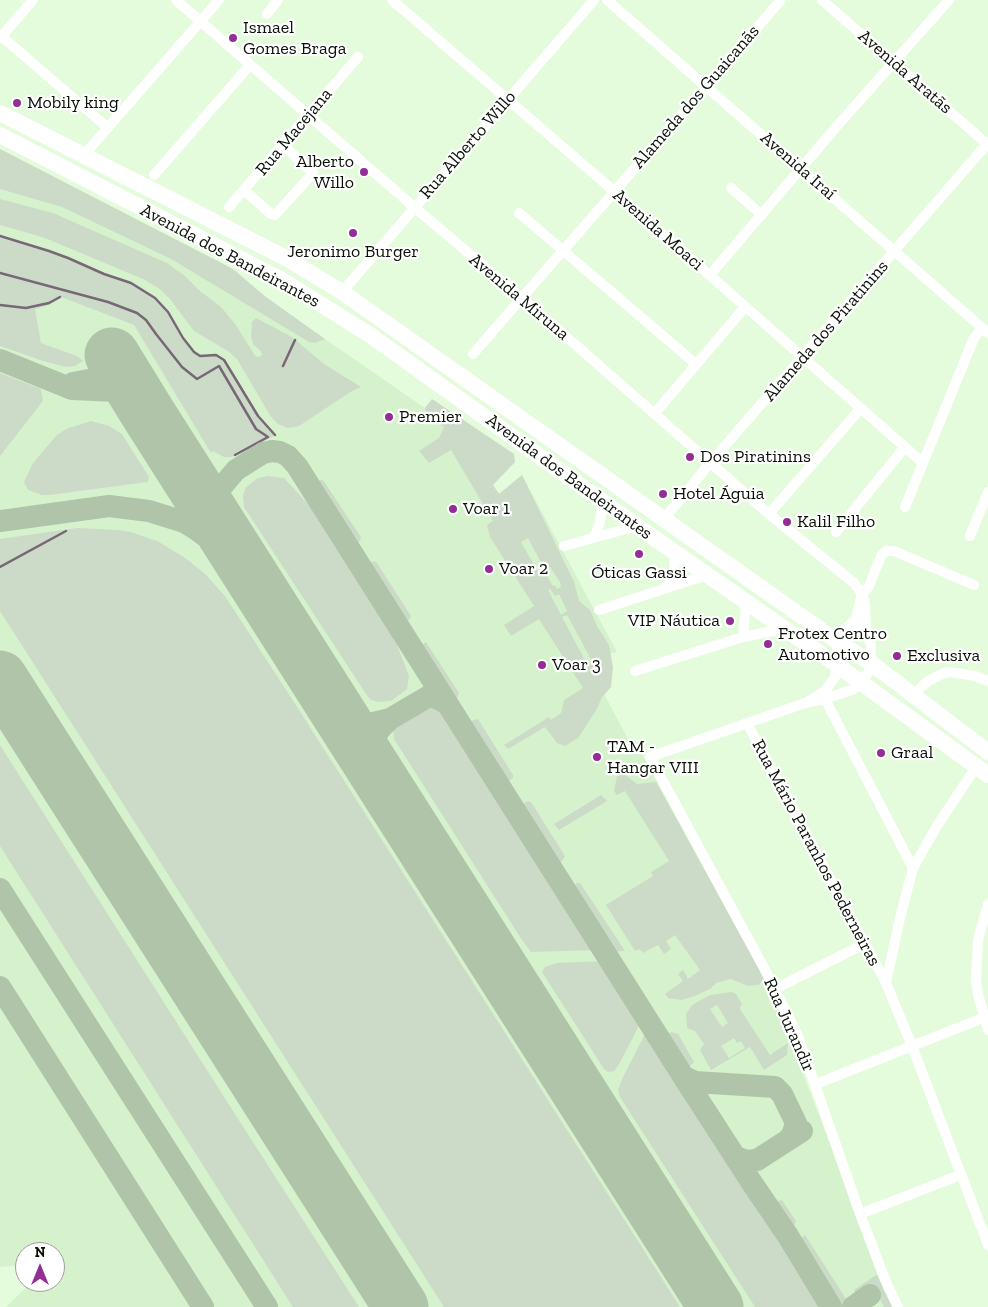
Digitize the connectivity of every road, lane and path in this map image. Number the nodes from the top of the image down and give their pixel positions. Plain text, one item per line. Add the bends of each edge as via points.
1 (33, 0) edge
2 (176, 0) edge
3 (219, 0) edge
4 (278, 0) edge
5 (594, 0) edge
6 (608, 0) edge
7 (781, 0) edge
8 (822, 0) edge
9 (949, 0) edge
10 (399, 2) edge
11 (267, 14) dead end
12 (201, 22) junction
13 (1, 36) edge
14 (358, 56) dead end
15 (894, 62) junction
16 (250, 65) junction
17 (706, 86) junction
18 (507, 100) junction
19 (0, 113) edge
20 (308, 115) junction
21 (108, 128) junction
22 (0, 135) edge
23 (988, 144) edge
24 (283, 145) junction
25 (84, 155) junction
26 (801, 169) junction
27 (154, 175) dead end
28 (731, 188) dead end
29 (244, 190) junction
30 (614, 191) junction
31 (229, 207) dead end
32 (414, 207) junction
33 (519, 213) dead end
34 (762, 215) junction
35 (563, 252) junction
36 (895, 252) junction
37 (710, 276) junction
38 (342, 292) junction
39 (521, 298) junction
40 (745, 307) junction
41 (986, 331) edge
42 (474, 354) dead end
43 (803, 357) junction
44 (696, 364) junction
45 (861, 408) junction
46 (655, 413) junction
47 (905, 447) junction
48 (710, 463) junction
49 (923, 463) junction
50 (988, 492) edge
51 (603, 501) junction
52 (905, 507) dead end
53 (769, 514) junction
54 (664, 519) junction
55 (637, 526) junction
56 (836, 532) dead end
57 (595, 536) junction
58 (970, 536) dead end
59 (564, 546) dead end
60 (675, 552) junction
61 (707, 575) junction
62 (974, 585) dead end
63 (660, 590) junction
64 (862, 594) junction
65 (746, 603) junction
66 (599, 610) dead end
67 (851, 624) junction
68 (783, 629) junction
69 (866, 630) junction
70 (743, 637) junction
71 (838, 642) junction
72 (871, 663) junction
73 (837, 665) junction
74 (635, 672) dead end
75 (988, 681) edge
76 (862, 683) junction
77 (913, 695) junction
78 (825, 699) junction
79 (805, 703) junction
80 (747, 723) junction
81 (988, 752) edge
82 (982, 771) edge
83 (913, 868) junction
84 (988, 904) edge
85 (864, 944) junction
86 (886, 983) junction
87 (775, 989) junction
88 (986, 1017) edge
89 (988, 1030) edge
90 (912, 1046) junction
91 (816, 1084) junction
92 (960, 1175) junction
93 (860, 1214) junction
94 (988, 1245) edge
95 (898, 1307) edge

1 - 13 street
2 - 12 street, Avenida Miruna
3 - 12 street
4 - 11 street
5 - 18 street, Rua Alberto Willo
6 - 17 street, Avenida Iraí
7 - 17 street, Alameda dos Guaicanãs
8 - 15 street, Avenida Aratãs
9 - 15 street
10 - 18 street, Avenida Moaci
12 - 16 street, Avenida Miruna
12 - 21 street
13 - 21 street
14 - 20 street, Rua Macejana
15 - 23 street, Avenida Aratãs
15 - 26 street
16 - 20 street, Avenida Miruna
16 - 27 street
17 - 26 street, Avenida Iraí
17 - 30 street, Alameda dos Guaicanãs
18 - 30 street, Avenida Moaci
18 - 32 street, Rua Alberto Willo
19 - 25 highway, Avenida dos Bandeirantes
20 - 24 street, Rua Macejana
20 - 32 street, Avenida Miruna
21 - 25 street
22 - 51 highway, Avenida dos Bandeirantes via 306,294 370,335
23 - 36 street, Alameda dos Piratinins
24 - 29 street, Rua Macejana
24 - 29 street via 313,172 277,214 271,214
25 - 38 highway, Avenida dos Bandeirantes via 284,257
26 - 34 street
26 - 36 street, Avenida Iraí
28 - 34 street
29 - 31 street, Rua Macejana
30 - 35 street, Alameda dos Guaicanãs
30 - 37 street, Avenida Moaci
32 - 38 street, Rua Alberto Willo
32 - 39 street, Avenida Miruna
33 - 35 street
34 - 37 street
35 - 39 street, Alameda dos Guaicanãs
35 - 44 street
36 - 41 street, Avenida Iraí
36 - 43 street, Alameda dos Piratinins
37 - 40 street, Avenida Moaci
38 - 54 highway, Avenida dos Bandeirantes
39 - 42 street, Alameda dos Guaicanãs
39 - 46 street, Avenida Miruna
40 - 43 street, Avenida Moaci
40 - 44 street
41 - 49 street via 974,338
43 - 45 street, Avenida Moaci
43 - 48 street, Alameda dos Piratinins
44 - 46 street
45 - 47 street, Avenida Moaci
45 - 53 street
46 - 48 street, Avenida Miruna
47 - 49 street, Avenida Moaci
47 - 56 street
48 - 53 street, Avenida Miruna
48 - 54 street, Alameda dos Piratinins
49 - 52 street
50 - 58 street
51 - 55 highway, Avenida dos Bandeirantes
51 - 57 street
53 - 64 street, Avenida Miruna via 854,583
54 - 71 highway, Avenida dos Bandeirantes
55 - 57 street
55 - 60 highway, Avenida dos Bandeirantes
57 - 59 street
60 - 61 highway, Avenida dos Bandeirantes
60 - 63 street via 674,576 671,583
61 - 63 street
61 - 65 highway, Avenida dos Bandeirantes
62 - 64 street via 890,550 882,556
63 - 66 street
64 - 67 street via 858,614
64 - 69 street
65 - 68 highway, Avenida dos Bandeirantes
65 - 70 street
67 - 69 street
67 - 71 street via 845,628
68 - 70 street
68 - 73 highway, Avenida dos Bandeirantes
69 - 72 street via 871,645
70 - 74 street
71 - 72 highway, Avenida dos Bandeirantes
71 - 73 street
72 - 76 street
72 - 77 highway, Avenida dos Bandeirantes
73 - 76 highway, Avenida dos Bandeirantes
73 - 79 street via 832,684
75 - 77 street via 975,676 944,673 928,680
76 - 78 street
76 - 82 highway, Avenida dos Bandeirantes
77 - 81 highway, Avenida dos Bandeirantes
78 - 79 street
78 - 83 street
79 - 80 street
80 - 85 street, Rua Mário Paranhos Pederneiras
80 - 87 street, Rua Jurandir via 650,757
82 - 83 street via 929,838
83 - 86 street
84 - 88 street via 976,961 978,994
85 - 86 street, Rua Mário Paranhos Pederneiras
85 - 87 street
86 - 90 street, Rua Mário Paranhos Pederneiras
87 - 91 street, Rua Jurandir
88 - 89 street
88 - 90 street
90 - 91 street
90 - 92 street, Rua Mário Paranhos Pederneiras
91 - 93 street, Rua Jurandir
92 - 93 street
92 - 94 street, Rua Mário Paranhos Pederneiras
93 - 95 street, Rua Jurandir

